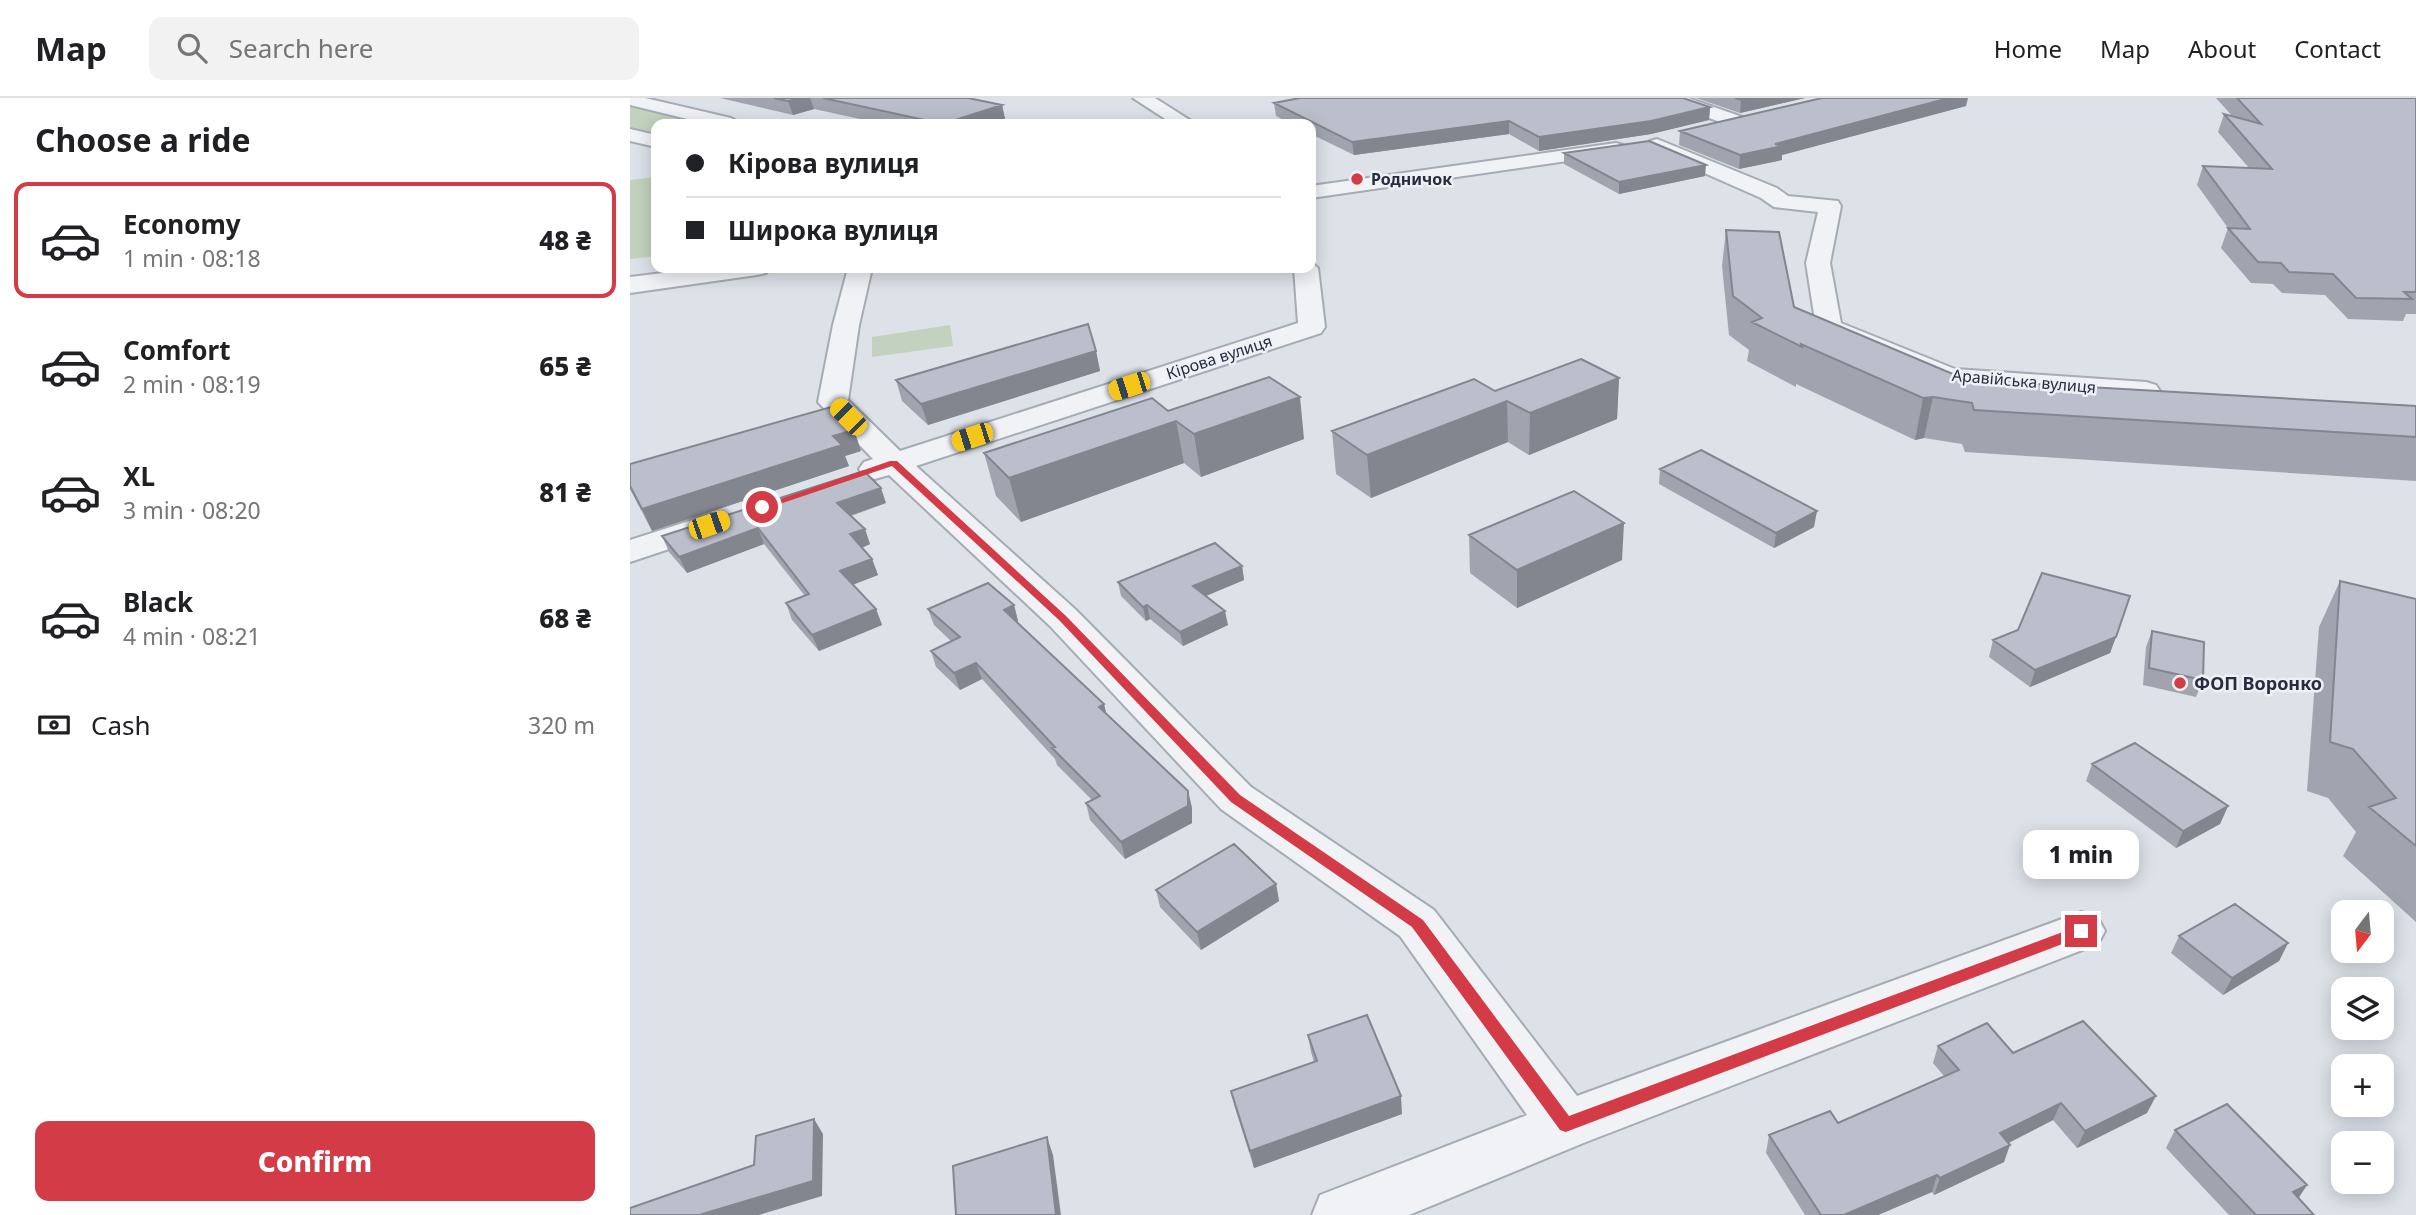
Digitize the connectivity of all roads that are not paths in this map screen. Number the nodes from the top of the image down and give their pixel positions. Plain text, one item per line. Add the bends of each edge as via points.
1 (1142, 98) edge
2 (1671, 98) edge
3 (630, 100) edge
4 (1766, 117) edge
5 (710, 119) edge
6 (1178, 119) edge
7 (1741, 123) junction
8 (630, 135) edge
9 (651, 141) edge
10 (1651, 143) junction
11 (1316, 191) edge
12 (720, 273) edge
13 (859, 273) edge
14 (1307, 273) edge
15 (630, 285) edge
16 (2169, 393) edge
17 (894, 463) junction
18 (854, 476) edge
19 (735, 516) edge
20 (630, 552) edge
21 (2081, 931) dead end
22 (1566, 1125) junction
23 (1341, 1215) edge

1 - 6 street
2 - 7 street
3 - 5 street
4 - 7 street
7 - 10 street
8 - 9 street
10 - 11 street
10 - 16 street, Аравійська вулиця via 1782,202 1830,206 1818,263 1829,327 1950,376
12 - 15 street
13 - 17 street via 833,402
14 - 17 street, Кірова вулиця via 1312,327
17 - 18 street, Кірова вулиця
17 - 22 street via 1063,618 1236,798 1418,923
19 - 20 street
21 - 22 street
22 - 23 street

